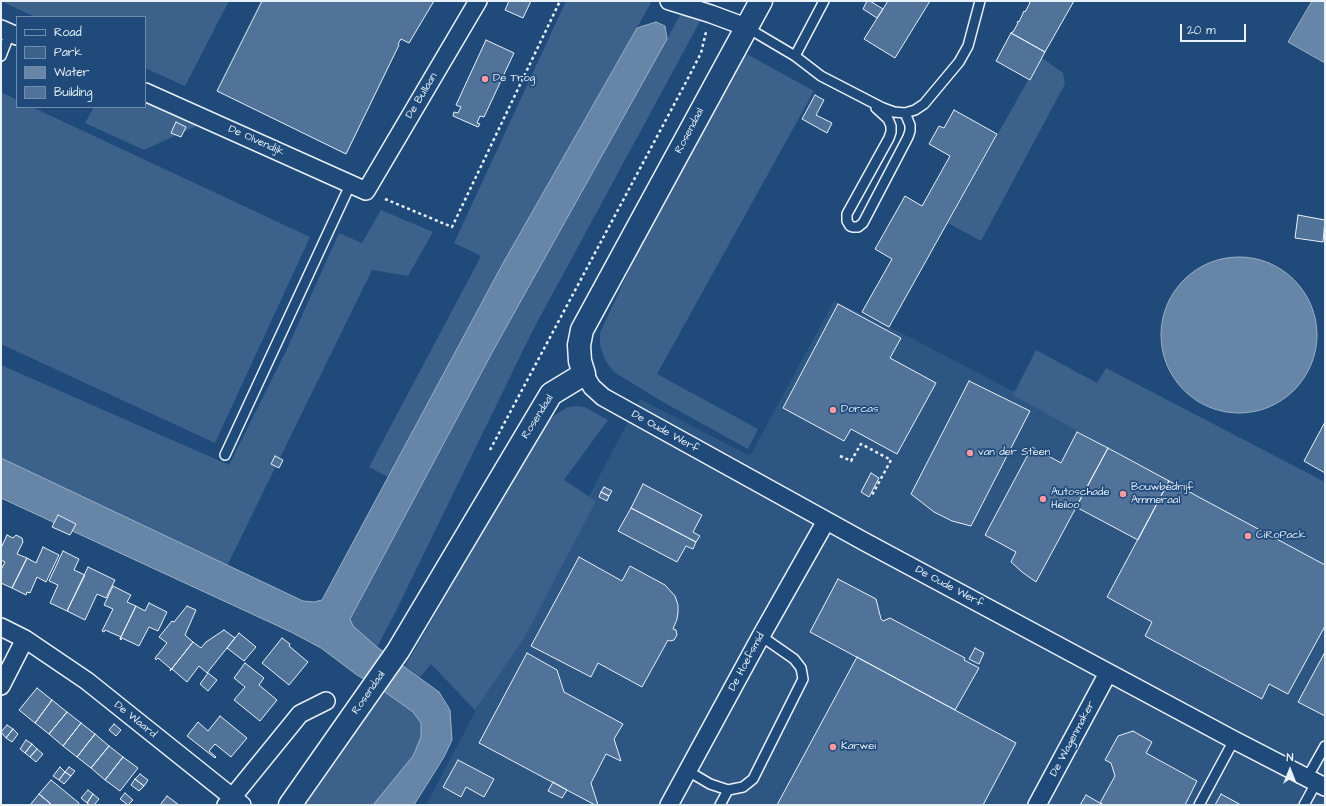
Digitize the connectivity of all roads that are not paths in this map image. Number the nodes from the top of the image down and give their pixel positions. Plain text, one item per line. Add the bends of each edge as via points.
1 (478, 1) edge
2 (670, 1) edge
3 (761, 1) edge
4 (824, 1) edge
5 (980, 1) edge
6 (746, 27) junction
7 (9, 33) edge
8 (1, 56) edge
9 (795, 56) junction
10 (146, 92) edge
11 (863, 97) junction
12 (905, 113) junction
13 (359, 187) junction
14 (584, 374) junction
15 (224, 455) dead end
16 (826, 521) junction
17 (1, 627) edge
18 (761, 636) junction
19 (25, 639) junction
20 (1108, 673) junction
21 (1, 686) edge
22 (326, 701) dead end
23 (1234, 740) junction
24 (1325, 746) edge
25 (688, 771) junction
26 (1316, 783) edge
27 (728, 790) junction
28 (233, 803) edge
29 (290, 805) edge
30 (669, 805) edge
31 (720, 805) edge
32 (1037, 805) edge
33 (1199, 805) edge
34 (1304, 805) edge

1 - 13 street, De Bullaan
2 - 6 street
3 - 6 street, Rosendaal
4 - 9 lane
5 - 12 lane via 968,46 959,62 924,104
6 - 9 lane
6 - 14 street, Rosendaal via 582,330 579,355
7 - 8 lane
9 - 11 lane via 821,76
10 - 13 street, De Olvendijk
11 - 12 lane via 894,112
11 - 12 lane via 884,114 891,126 891,132 847,214 850,226 863,223 908,137 910,125
13 - 15 lane
14 - 16 street, De Oude Werf via 592,387 603,397
14 - 29 street, Rosendaal via 551,394 398,651
16 - 18 street, De Hoefsmid
16 - 20 street, De Oude Werf
17 - 19 street, De Waard
18 - 25 street, De Hoefsmid
18 - 27 lane via 794,659 802,668 803,679 753,779 743,787
19 - 21 street
19 - 28 street, De Waard via 87,681
20 - 23 street, De Oude Werf
20 - 32 street, De Wagenmaker
22 - 28 street via 300,714
23 - 26 street, De Oude Werf
23 - 33 lane
24 - 26 lane
25 - 27 lane via 710,784
25 - 30 street, De Hoefsmid
26 - 34 lane
27 - 31 lane

